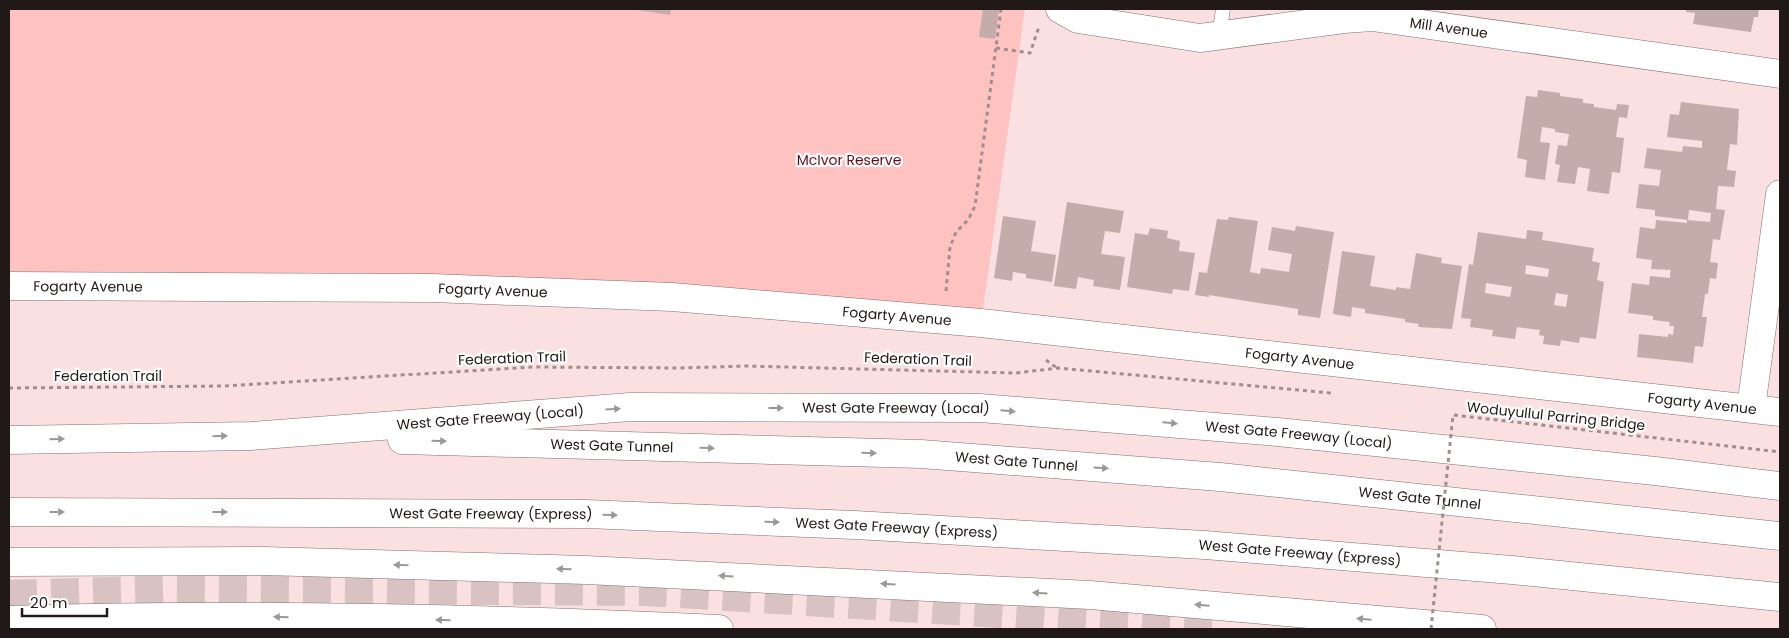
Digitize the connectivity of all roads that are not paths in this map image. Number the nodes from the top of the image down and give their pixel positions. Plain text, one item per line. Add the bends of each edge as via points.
1 (1223, 9) edge
2 (1050, 17) edge
3 (1219, 36) junction
4 (1780, 74) edge
5 (1780, 194) edge
6 (9, 286) edge
7 (1751, 408) junction
8 (1780, 412) edge
9 (251, 436) junction
10 (9, 440) edge
11 (1780, 486) edge
12 (9, 512) edge
13 (1780, 536) edge
14 (9, 562) edge
15 (1780, 597) edge
16 (9, 620) edge
17 (719, 629) edge
18 (1482, 629) edge

1 - 3 lane
2 - 3 main road, Mill Avenue via 1200,38
3 - 4 main road, Mill Avenue via 1372,17
5 - 7 main road
6 - 7 main road, Fogarty Avenue via 432,288 672,297 974,322
7 - 8 main road, Fogarty Avenue
10 -> 9 main road, West Gate Freeway (Local)
9 -> 11 main road, West Gate Freeway (Local) via 630,407 980,408 1278,432
9 -> 13 main road, West Gate Tunnel via 921,454 1220,477
12 -> 15 main road, West Gate Freeway (Express) via 586,514 855,525 1214,546 1512,570
18 -> 14 main road via 1090,596 596,570 264,561
17 -> 16 main road via 591,623 235,616

